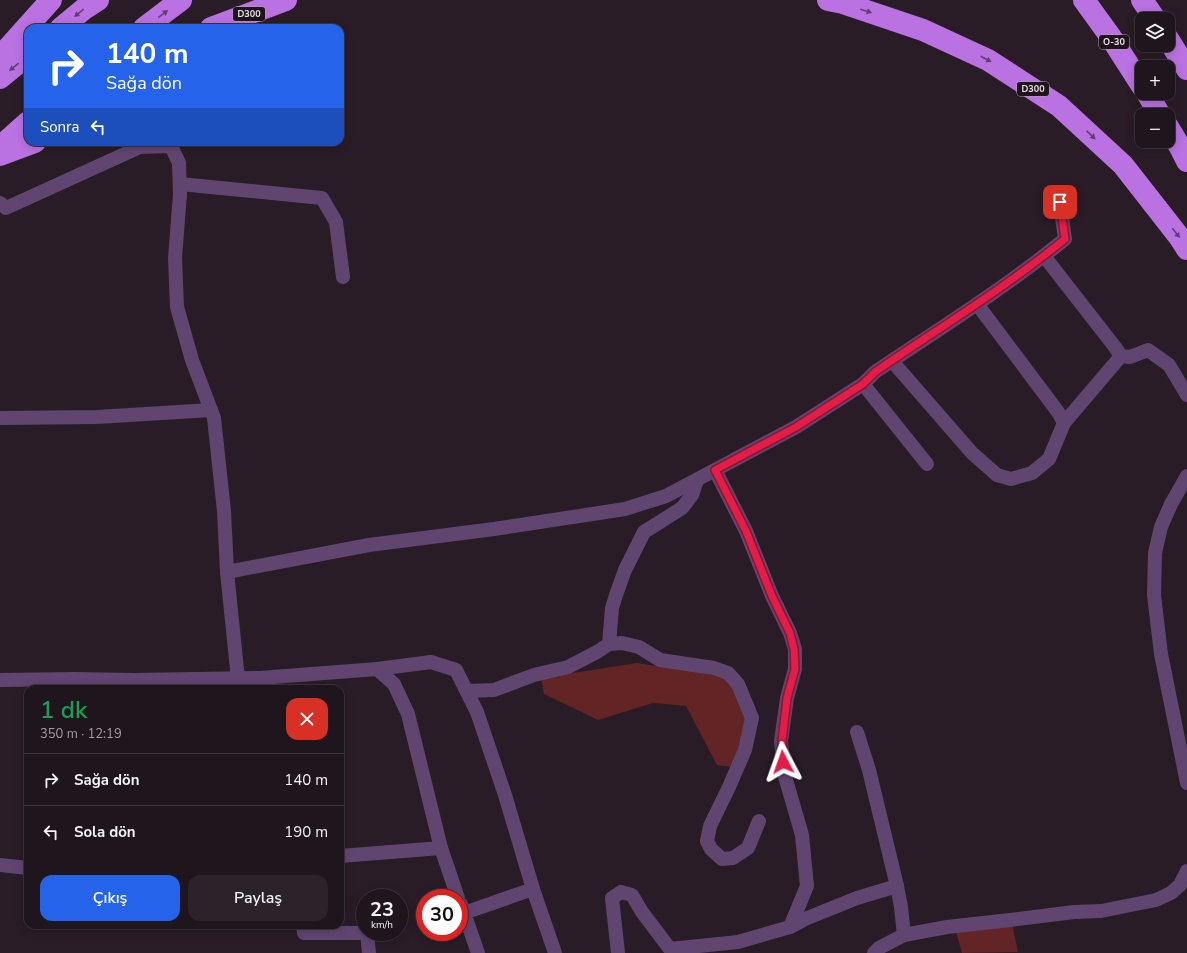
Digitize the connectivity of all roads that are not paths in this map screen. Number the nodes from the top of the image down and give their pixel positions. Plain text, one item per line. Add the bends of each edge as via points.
1 (51, 0) edge
2 (98, 0) edge
3 (181, 0) edge
4 (286, 0) edge
5 (828, 0) edge
6 (1084, 0) edge
7 (1142, 0) edge
8 (1150, 12) edge
9 (30, 24) edge
10 (66, 24) edge
11 (149, 24) edge
12 (222, 24) edge
13 (24, 30) edge
14 (1175, 50) edge
15 (0, 57) edge
16 (24, 58) edge
17 (1187, 69) edge
18 (1135, 75) edge
19 (0, 78) edge
20 (24, 126) edge
21 (1175, 139) edge
22 (24, 146) edge
23 (0, 147) edge
24 (0, 155) edge
25 (1187, 161) edge
26 (180, 184) junction
27 (1060, 202) dead end
28 (0, 203) edge
29 (1187, 249) edge
30 (1044, 256) junction
31 (343, 277) dead end
32 (977, 304) junction
33 (1121, 356) junction
34 (892, 361) junction
35 (863, 384) junction
36 (1187, 394) edge
37 (211, 410) junction
38 (0, 418) edge
39 (1064, 424) junction
40 (926, 464) dead end
41 (715, 470) junction
42 (1187, 476) edge
43 (697, 480) junction
44 (227, 572) junction
45 (609, 644) junction
46 (377, 669) junction
47 (238, 679) junction
48 (0, 680) edge
49 (261, 684) edge
50 (467, 691) junction
51 (857, 732) dead end
52 (1187, 783) edge
53 (759, 821) dead end
54 (441, 848) junction
55 (344, 856) edge
56 (0, 864) edge
57 (24, 867) edge
58 (1187, 871) edge
59 (897, 886) junction
60 (455, 889) edge
61 (533, 889) junction
62 (468, 912) edge
63 (468, 924) edge
64 (790, 927) junction
65 (304, 929) edge
66 (904, 935) junction
67 (671, 951) edge
68 (369, 953) edge
69 (478, 953) edge
70 (555, 953) edge
71 (618, 953) edge
72 (874, 953) edge

1 - 9 highway
2 -> 10 highway
11 -> 3 highway
4 - 12 highway, D300
5 -> 29 highway, D300 via 923,30 988,60 1059,106 1123,165
6 - 18 highway, O-30
7 - 8 highway
13 - 15 highway
14 - 17 highway
16 -> 19 highway
20 - 23 highway
21 - 25 highway
22 - 24 highway
26 - 28 street via 179,163 171,146 140,147 6,208
26 - 31 street via 322,198 336,222
26 - 37 street via 176,258 178,307 192,360
27 - 30 street via 1065,239
30 - 32 street
30 - 33 street
32 - 34 street
32 - 39 street via 1058,412
33 - 36 street via 1130,357 1148,350 1169,365
33 - 39 street
34 - 35 street
34 - 39 street via 972,452 996,475 1011,479 1032,473 1049,459
35 - 40 street
35 - 41 street via 796,427
37 - 38 street via 97,417
37 - 44 street via 224,511
41 - 43 street
41 - 64 street via 746,531 790,633 794,649 795,669 787,698 782,741 784,773 802,835 807,886
42 - 52 street via 1161,527 1154,553 1154,596 1161,654
43 - 44 street via 666,496 625,509 369,545
43 - 45 street via 692,495 682,508 644,532 616,595 612,608
44 - 47 street
45 - 50 street via 568,667 534,675 494,690
45 - 53 street via 622,643 639,647 660,660 714,668 728,673 738,684 752,718 745,750 710,826 708,841 722,859 733,858 748,848
46 - 49 street
46 - 50 street via 431,662 456,670
46 - 54 street via 394,684 408,714
47 - 48 street
47 - 49 street
50 - 61 street via 477,712 505,795
51 - 59 street via 869,770
54 - 55 street
54 - 60 street
56 - 57 street
58 - 66 street via 1180,885 1171,893 1156,900 1102,911 947,927
59 - 64 street via 857,898
59 - 66 street
61 - 62 street
61 - 70 street
63 - 69 street
64 - 67 street via 738,942
65 - 68 street via 304,933 367,932
66 - 72 street
67 - 71 street via 632,894 621,892 612,898

